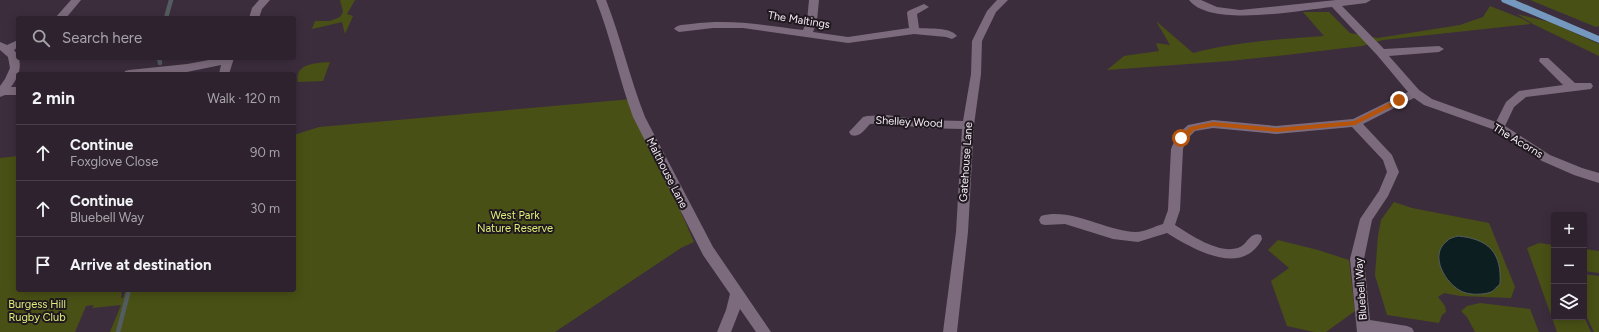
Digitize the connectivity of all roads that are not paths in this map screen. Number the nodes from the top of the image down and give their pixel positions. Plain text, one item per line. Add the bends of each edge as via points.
1 (76, 0) edge
2 (265, 0) edge
3 (601, 0) edge
4 (814, 0) edge
5 (1003, 0) edge
6 (1194, 0) edge
7 (1366, 0) edge
8 (1506, 0) edge
9 (1293, 3) edge
10 (1335, 4) junction
11 (924, 7) dead end
12 (62, 16) edge
13 (255, 16) edge
14 (679, 29) dead end
15 (914, 31) junction
16 (807, 34) junction
17 (952, 36) dead end
18 (1599, 40) edge
19 (16, 44) edge
20 (4, 47) edge
21 (1439, 49) dead end
22 (1381, 53) junction
23 (223, 60) edge
24 (228, 60) edge
25 (1544, 61) dead end
26 (148, 72) edge
27 (225, 72) edge
28 (1587, 86) dead end
29 (1572, 87) junction
30 (16, 91) edge
31 (1, 92) edge
32 (1415, 93) junction
33 (1355, 123) junction
34 (968, 125) junction
35 (1499, 127) junction
36 (855, 132) dead end
37 (1599, 178) edge
38 (1045, 220) dead end
39 (1168, 227) junction
40 (1256, 239) dead end
41 (737, 292) junction
42 (1364, 329) edge
43 (724, 332) edge
44 (764, 332) edge
45 (950, 332) edge
46 (1407, 332) edge

1 - 12 street
2 - 13 street via 257,8
3 - 41 street, Malthouse Lane via 612,24 639,117 708,252
4 - 16 street via 812,21
5 - 34 street, Gatehouse Lane via 992,11 977,41 976,74
6 - 9 street via 1205,8 1240,13
7 - 10 street
8 - 18 main road
9 - 10 street
10 - 22 street
11 - 15 street via 912,13
14 - 16 street, The Maltings via 730,24
15 - 16 street, The Maltings via 848,40
15 - 17 street, The Maltings
19 - 20 street
20 - 31 street via 14,56 15,66 9,82
21 - 22 street
22 - 32 street
23 - 26 street via 187,68
24 - 27 street
25 - 29 street
28 - 29 street
29 - 35 street via 1522,94 1510,105
30 - 31 street
32 - 33 street
32 - 35 street, The Acorns via 1428,102
33 - 39 street via 1276,130 1213,124 1192,128 1181,138 1177,149 1174,210
33 - 42 street, Bluebell Way via 1388,158 1393,172 1384,193 1366,219 1357,259
34 - 36 street, Shelley Wood via 867,120
34 - 45 street, Gatehouse Lane via 962,232
35 - 37 street, The Acorns via 1546,158
38 - 39 street via 1065,219 1114,234 1138,237
39 - 40 street via 1191,242 1229,255 1245,251
41 - 43 street
41 - 44 street, Malthouse Lane
42 - 46 street

